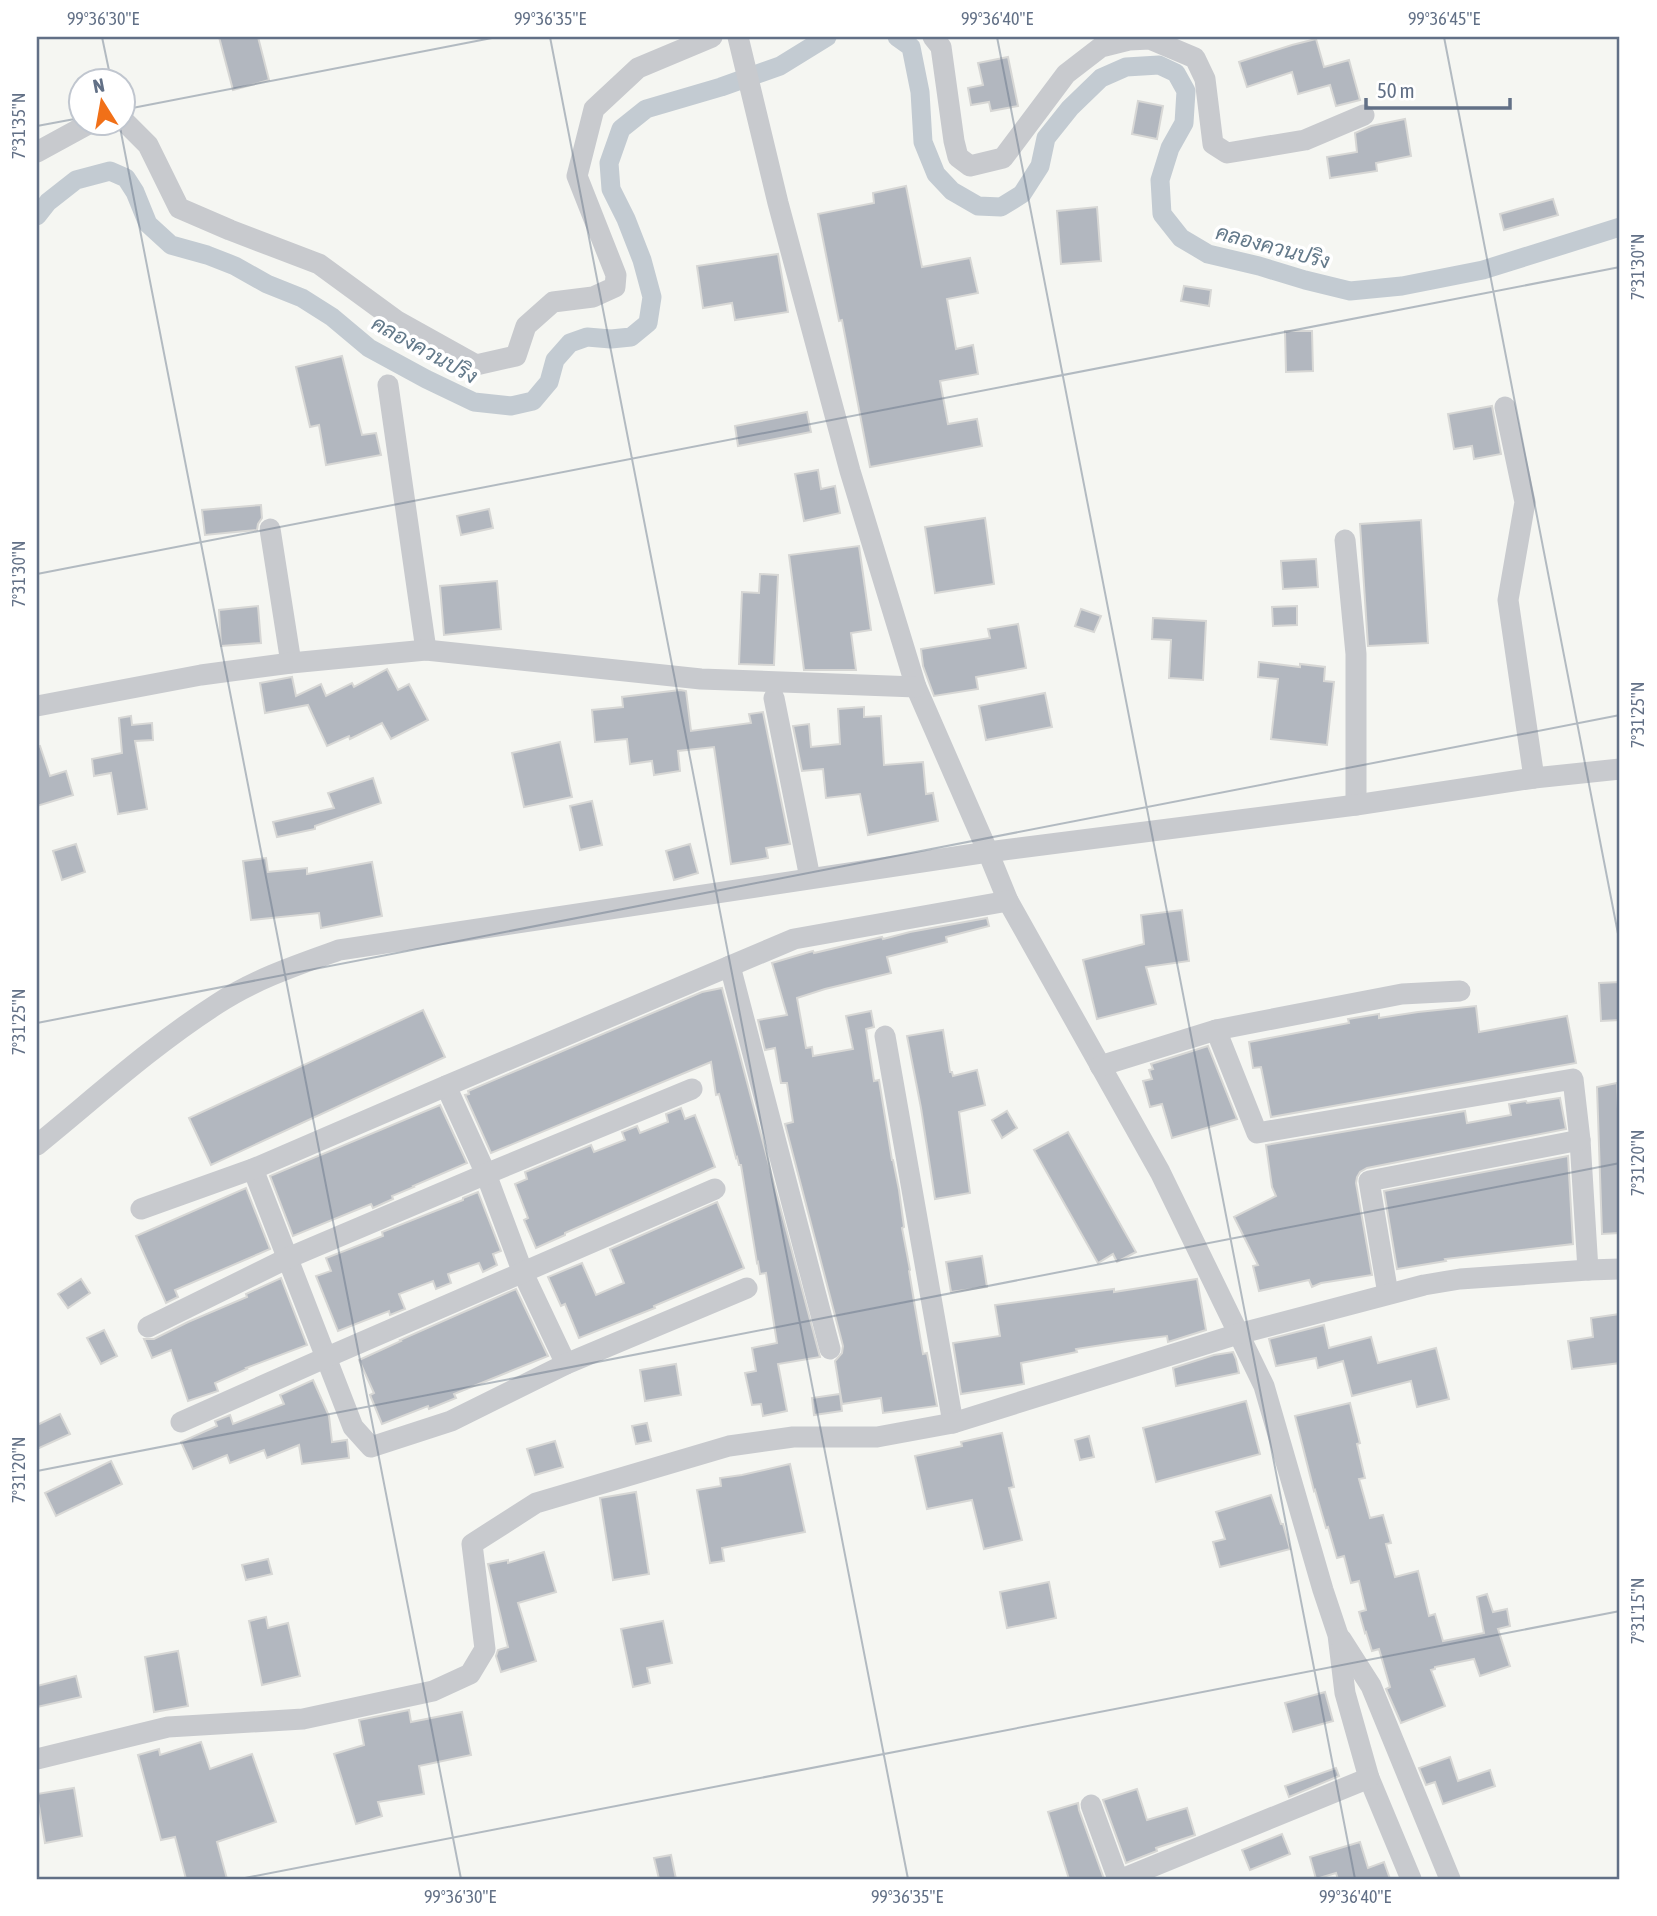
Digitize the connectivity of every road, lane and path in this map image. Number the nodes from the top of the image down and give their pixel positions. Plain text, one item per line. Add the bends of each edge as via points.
1 (712, 37) edge
2 (738, 37) edge
3 (933, 37) edge
4 (1150, 38) edge
5 (1364, 115) dead end
6 (136, 133) edge
7 (66, 136) edge
8 (37, 152) edge
9 (388, 385) dead end
10 (1505, 407) dead end
11 (270, 530) dead end
12 (1345, 540) dead end
13 (426, 650) junction
14 (290, 663) junction
15 (916, 687) junction
16 (774, 698) dead end
17 (37, 706) edge
18 (1620, 769) edge
19 (1534, 778) junction
20 (1356, 805) junction
21 (988, 852) junction
22 (810, 877) junction
23 (1008, 901) junction
24 (730, 966) junction
25 (1460, 991) dead end
26 (1216, 1030) junction
27 (885, 1036) dead end
28 (1100, 1066) junction
29 (446, 1086) junction
30 (692, 1090) dead end
31 (1580, 1140) junction
32 (37, 1145) edge
33 (253, 1169) junction
34 (486, 1174) junction
35 (715, 1189) dead end
36 (141, 1209) dead end
37 (288, 1258) junction
38 (1620, 1269) edge
39 (1588, 1270) junction
40 (523, 1273) junction
41 (747, 1288) dead end
42 (1388, 1294) junction
43 (148, 1327) dead end
44 (1238, 1334) junction
45 (830, 1349) dead end
46 (325, 1358) junction
47 (566, 1364) junction
48 (181, 1422) dead end
49 (953, 1423) junction
50 (1338, 1634) junction
51 (37, 1759) edge
52 (1369, 1778) junction
53 (1091, 1805) dead end
54 (1120, 1879) edge
55 (1411, 1879) edge
56 (1450, 1879) edge

1 - 6 street via 638,68 594,109 577,176 616,275 615,287 593,297 553,302 526,326 516,356 476,365 397,321 319,264 179,208 148,145
2 - 15 street via 850,471
3 - 4 street via 941,47 958,158 970,166 1003,158 1066,74 1101,47
4 - 5 street via 1195,58 1205,79 1213,144 1227,153 1305,140
7 - 8 street
9 - 13 street
10 - 19 street via 1525,502 1508,600
11 - 14 street
12 - 20 street via 1356,654
13 - 14 street
13 - 15 street via 701,679
14 - 17 street
15 - 21 street
16 - 22 street
18 - 19 street
19 - 20 street
20 - 21 street
21 - 22 street
21 - 23 street
22 - 32 street via 339,950 272,974 218,1003
23 - 24 street via 794,939
23 - 28 street
24 - 29 street
24 - 45 street
25 - 26 street via 1402,994
26 - 28 street
26 - 31 street via 1256,1133 1573,1079
27 - 49 street
28 - 44 street via 1160,1172
29 - 33 street
29 - 34 street
30 - 34 street
31 - 39 street
31 - 42 street via 1369,1181
33 - 36 street
33 - 37 street
34 - 37 street
34 - 40 street
35 - 40 street
37 - 43 street
37 - 46 street
38 - 39 street
39 - 42 street via 1460,1279
40 - 46 street
40 - 47 street
41 - 47 street
42 - 44 street
44 - 49 street
44 - 50 street via 1264,1386
46 - 47 street via 353,1427 371,1447 451,1421
46 - 48 street
49 - 51 street via 877,1437 793,1437 729,1446 536,1503 472,1544 485,1649 470,1674 433,1691 303,1719 168,1727
50 - 52 street via 1345,1693
50 - 56 street via 1371,1686
52 - 54 street
52 - 55 street
53 - 54 street

